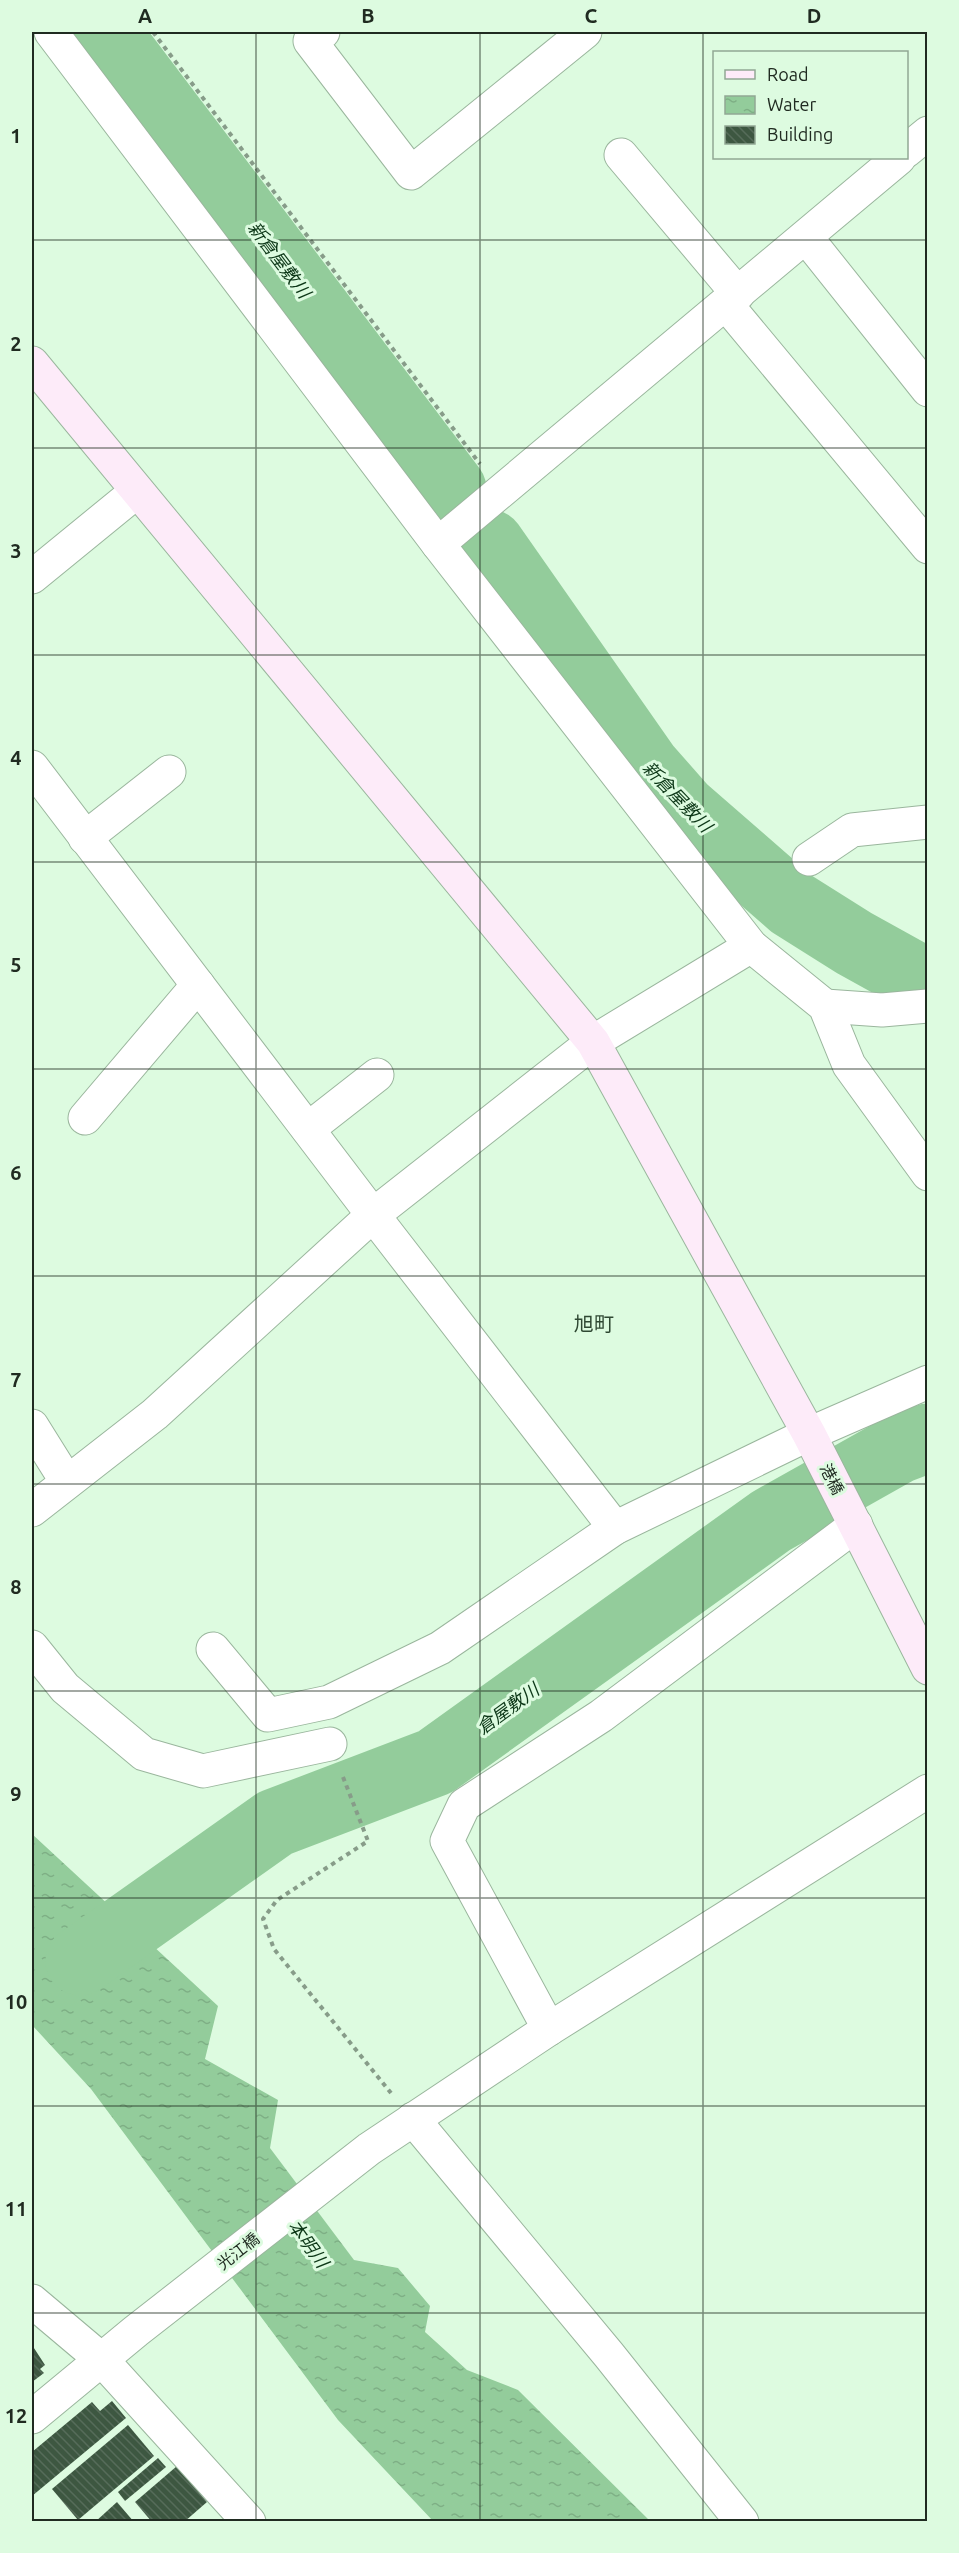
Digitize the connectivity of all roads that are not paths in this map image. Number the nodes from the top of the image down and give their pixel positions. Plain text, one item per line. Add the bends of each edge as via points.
1 (51, 32) edge
2 (323, 32) edge
3 (585, 32) edge
4 (927, 133) edge
5 (908, 149) edge
6 (621, 155) dead end
7 (898, 159) edge
8 (806, 237) junction
9 (732, 299) junction
10 (32, 363) edge
11 (927, 390) edge
12 (136, 492) junction
13 (438, 544) junction
14 (927, 547) edge
15 (32, 577) edge
16 (32, 767) edge
17 (169, 772) dead end
18 (927, 822) edge
19 (85, 838) junction
20 (809, 860) dead end
21 (751, 946) junction
22 (198, 985) junction
23 (825, 1006) junction
24 (927, 1006) edge
25 (593, 1042) junction
26 (377, 1075) dead end
27 (85, 1118) dead end
28 (308, 1129) junction
29 (927, 1174) edge
30 (373, 1215) junction
31 (927, 1382) edge
32 (32, 1426) edge
33 (814, 1444) junction
34 (67, 1482) junction
35 (32, 1510) edge
36 (851, 1515) junction
37 (615, 1528) junction
38 (32, 1647) edge
39 (213, 1649) dead end
40 (927, 1668) edge
41 (330, 1744) road end
42 (927, 1791) edge
43 (549, 2029) junction
44 (413, 2119) junction
45 (32, 2301) edge
46 (102, 2360) junction
47 (32, 2417) edge
48 (249, 2522) edge
49 (742, 2522) edge

1 - 13 street
2 - 3 street via 310,41 411,173
4 - 5 street
6 - 9 street
7 - 8 street
8 - 9 street
8 - 11 street
9 - 13 street
9 - 14 street
10 - 12 street, 港橋
12 - 15 street
12 - 25 street, 港橋
13 - 21 street
16 - 19 street
17 - 19 street
18 - 20 street via 852,830
19 - 22 street
21 - 23 street
21 - 25 street
22 - 27 street
22 - 28 street
23 - 24 street via 882,1010
23 - 29 street via 849,1065
25 - 30 street
25 - 33 street, 港橋
26 - 28 street
28 - 30 street
30 - 34 street via 155,1414
30 - 37 street
31 - 33 street
32 - 34 street
33 - 36 street, 港橋
33 - 37 street
34 - 35 street
36 - 40 street, 港橋
36 - 43 street via 601,1716 464,1805 447,1841
37 - 39 street via 440,1648 329,1702 268,1715
38 - 41 street via 64,1688 144,1754 203,1771
42 - 43 street, 光江橋
43 - 44 street, 光江橋
44 - 46 street, 光江橋 via 369,2149
44 - 49 street
45 - 46 street
46 - 47 street, 光江橋
46 - 48 street

